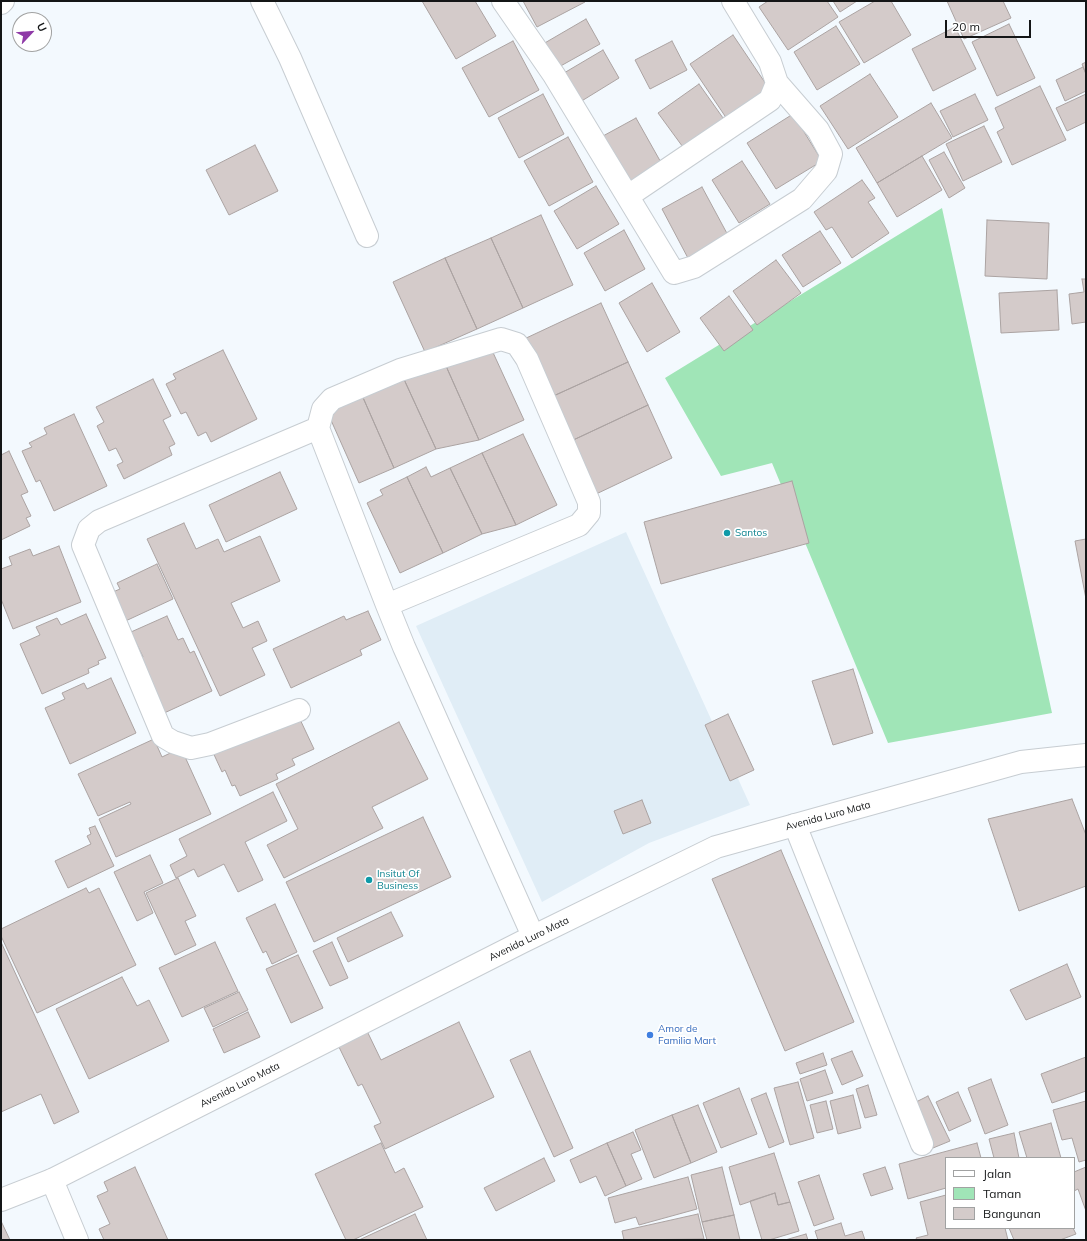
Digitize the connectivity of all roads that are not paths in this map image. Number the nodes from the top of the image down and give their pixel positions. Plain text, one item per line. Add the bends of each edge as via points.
1 (262, 1) edge
2 (503, 1) edge
3 (732, 1) edge
4 (777, 83) junction
5 (628, 196) junction
6 (367, 236) dead end
7 (318, 428) junction
8 (387, 605) junction
9 (299, 710) dead end
10 (1086, 755) edge
11 (795, 825) junction
12 (533, 936) junction
13 (922, 1144) dead end
14 (52, 1180) junction
15 (2, 1196) edge
16 (77, 1240) edge

1 - 6 street via 290,58
2 - 5 street via 554,75
3 - 4 street via 770,62
4 - 5 street via 770,100
4 - 5 street via 818,130 831,154 826,170 802,199 694,267 674,273
7 - 8 street
7 - 8 street via 323,409 332,399 400,370 501,339 517,344 527,359 589,502 589,513 579,525
7 - 9 street via 98,520 89,529 83,544 163,736 191,748 210,744
8 - 12 street
10 - 11 street, Avenida Luro Mata via 1022,762
11 - 12 street, Avenida Luro Mata via 716,847
11 - 13 street
12 - 14 street, Avenida Luro Mata
14 - 15 street, Avenida Luro Mata
14 - 16 street

